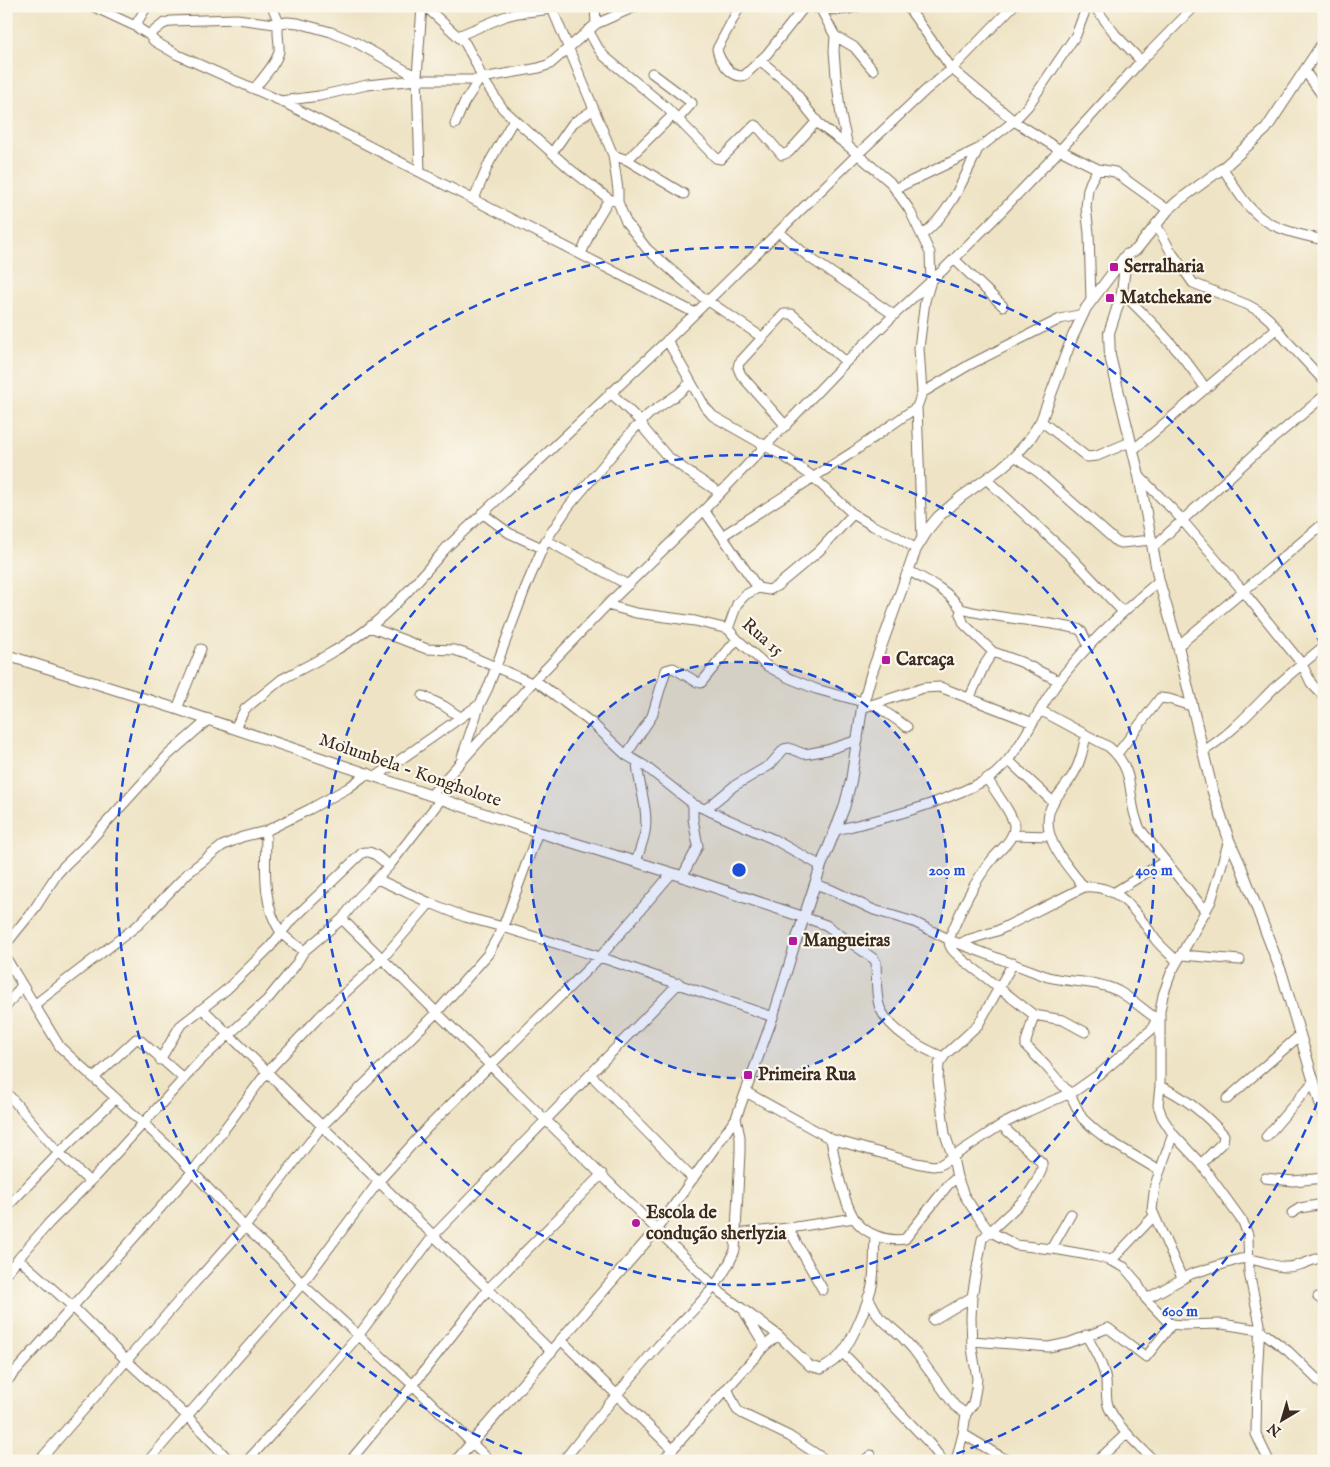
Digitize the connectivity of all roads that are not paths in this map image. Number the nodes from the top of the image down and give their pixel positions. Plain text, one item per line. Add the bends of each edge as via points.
1 (92, 6) edge
2 (147, 6) edge
3 (272, 6) edge
4 (423, 6) edge
5 (595, 6) edge
6 (637, 6) edge
7 (740, 6) edge
8 (806, 6) edge
9 (859, 6) edge
10 (907, 6) edge
11 (1013, 6) edge
12 (1087, 6) edge
13 (1094, 6) edge
14 (1195, 6) edge
15 (552, 8) edge
16 (820, 8) edge
17 (279, 23) junction
18 (596, 24) junction
19 (135, 26) junction
20 (588, 30) junction
21 (149, 35) junction
22 (458, 36) junction
23 (834, 36) junction
24 (1324, 41) edge
25 (568, 48) junction
26 (761, 61) junction
27 (1141, 61) junction
28 (952, 69) junction
29 (873, 70) dead end
30 (1305, 70) junction
31 (652, 73) dead end
32 (417, 79) junction
33 (481, 79) junction
34 (254, 90) junction
35 (1324, 98) edge
36 (281, 101) junction
37 (593, 110) junction
38 (675, 117) junction
39 (514, 120) junction
40 (817, 121) junction
41 (1014, 121) junction
42 (455, 124) dead end
43 (848, 146) junction
44 (978, 149) junction
45 (1060, 150) junction
46 (552, 153) junction
47 (858, 154) junction
48 (613, 156) junction
49 (627, 160) junction
50 (1224, 168) junction
51 (1098, 169) junction
52 (420, 172) junction
53 (896, 189) junction
54 (684, 194) dead end
55 (474, 199) junction
56 (613, 200) junction
57 (1168, 210) junction
58 (1156, 224) junction
59 (779, 232) junction
60 (922, 235) junction
61 (1323, 239) edge
62 (581, 254) junction
63 (1126, 255) junction
64 (954, 259) junction
65 (931, 281) junction
66 (1122, 293) junction
67 (707, 300) junction
68 (1091, 300) junction
69 (1003, 306) dead end
70 (694, 313) junction
71 (1083, 314) junction
72 (894, 315) junction
73 (1277, 328) junction
74 (763, 338) junction
75 (666, 340) junction
76 (846, 362) junction
77 (1324, 381) edge
78 (691, 382) junction
79 (1206, 389) junction
80 (610, 392) junction
81 (922, 393) junction
82 (1324, 396) edge
83 (917, 408) junction
84 (641, 422) junction
85 (1041, 422) junction
86 (786, 426) junction
87 (767, 446) junction
88 (1132, 446) junction
89 (1015, 456) junction
90 (1139, 476) junction
91 (813, 477) junction
92 (987, 480) junction
93 (720, 493) junction
94 (704, 510) junction
95 (482, 513) junction
96 (853, 514) junction
97 (1181, 520) junction
98 (1324, 523) edge
99 (722, 536) junction
100 (1152, 543) junction
101 (544, 544) junction
102 (919, 544) junction
103 (908, 571) junction
104 (1159, 580) junction
105 (628, 585) junction
106 (758, 588) junction
107 (1243, 592) junction
108 (607, 605) junction
109 (961, 609) junction
110 (1123, 612) junction
111 (370, 627) junction
112 (728, 629) junction
113 (737, 639) junction
114 (1178, 646) junction
115 (1324, 646) edge
116 (1090, 647) junction
117 (201, 649) dead end
118 (993, 652) junction
119 (7, 656) edge
120 (1302, 664) junction
121 (496, 668) junction
122 (1059, 681) junction
123 (533, 682) junction
124 (423, 696) dead end
125 (1324, 697) edge
126 (969, 699) junction
127 (480, 704) junction
128 (874, 704) junction
129 (863, 705) junction
130 (1191, 706) junction
131 (177, 708) junction
132 (1040, 710) junction
133 (460, 717) junction
134 (209, 719) junction
135 (1032, 723) junction
136 (907, 727) dead end
137 (235, 728) junction
138 (1086, 735) junction
139 (858, 740) junction
140 (1202, 752) junction
141 (1117, 754) junction
142 (626, 755) junction
143 (1008, 760) junction
144 (460, 762) junction
145 (637, 762) junction
146 (372, 774) junction
147 (987, 778) junction
148 (431, 795) junction
149 (442, 798) junction
150 (1053, 802) junction
151 (693, 804) junction
152 (706, 809) junction
153 (836, 830) junction
154 (266, 831) junction
155 (538, 832) junction
156 (1013, 834) junction
157 (1050, 836) junction
158 (1229, 840) junction
159 (1165, 861) junction
160 (636, 862) junction
161 (389, 866) junction
162 (821, 866) junction
163 (672, 873) junction
164 (682, 877) junction
165 (377, 879) junction
166 (815, 884) junction
167 (1084, 887) junction
168 (1114, 892) junction
169 (430, 903) junction
170 (1206, 912) junction
171 (803, 917) junction
172 (342, 920) junction
173 (503, 927) junction
174 (280, 932) junction
175 (949, 939) junction
176 (796, 941) joint
177 (6, 944) edge
178 (960, 944) junction
179 (304, 951) junction
180 (600, 956) junction
181 (6, 958) edge
182 (1180, 958) junction
183 (382, 959) junction
184 (1240, 960) dead end
185 (1013, 963) junction
186 (679, 983) junction
187 (22, 985) junction
188 (999, 989) junction
189 (34, 1005) junction
190 (6, 1007) edge
191 (203, 1009) junction
192 (437, 1012) junction
193 (1034, 1015) junction
194 (773, 1017) junction
195 (1158, 1020) junction
196 (1085, 1032) dead end
197 (229, 1034) junction
198 (1299, 1036) junction
199 (943, 1057) junction
200 (160, 1060) junction
201 (490, 1064) junction
202 (267, 1072) junction
203 (590, 1074) junction
204 (94, 1078) junction
205 (184, 1079) junction
206 (1314, 1081) junction
207 (1160, 1086) junction
208 (6, 1092) edge
209 (746, 1092) junction
210 (1070, 1094) junction
211 (116, 1098) junction
212 (1227, 1099) dead end
213 (1324, 1116) edge
214 (736, 1118) junction
215 (546, 1119) junction
216 (143, 1123) junction
217 (1001, 1125) junction
218 (322, 1126) junction
219 (1173, 1134) junction
220 (1266, 1137) dead end
221 (831, 1139) junction
222 (59, 1153) junction
223 (953, 1158) junction
224 (1201, 1164) junction
225 (1160, 1170) junction
226 (193, 1171) junction
227 (602, 1174) junction
228 (957, 1177) junction
229 (1265, 1178) dead end
230 (1324, 1178) edge
231 (693, 1179) junction
232 (379, 1181) junction
233 (90, 1182) junction
234 (1324, 1204) edge
235 (6, 1208) edge
236 (1292, 1213) dead end
237 (1070, 1214) dead end
238 (1154, 1216) junction
239 (854, 1218) junction
240 (245, 1227) junction
241 (788, 1228) junction
242 (989, 1231) junction
243 (654, 1233) junction
244 (736, 1234) junction
245 (434, 1235) junction
246 (874, 1236) junction
247 (1051, 1249) junction
248 (1324, 1256) edge
249 (1249, 1258) junction
250 (19, 1259) junction
251 (1111, 1261) junction
252 (6, 1273) edge
253 (1182, 1278) junction
254 (302, 1284) junction
255 (714, 1286) junction
256 (488, 1288) junction
257 (823, 1290) dead end
258 (868, 1297) junction
259 (972, 1297) junction
260 (1146, 1299) junction
261 (72, 1306) junction
262 (742, 1309) junction
263 (932, 1320) dead end
264 (1172, 1324) junction
265 (1260, 1330) junction
266 (778, 1335) junction
267 (1086, 1335) junction
268 (358, 1336) junction
269 (561, 1340) junction
270 (972, 1341) junction
271 (765, 1346) junction
272 (552, 1352) junction
273 (842, 1352) junction
274 (126, 1360) junction
275 (6, 1382) edge
276 (413, 1385) junction
277 (1324, 1386) edge
278 (727, 1388) junction
279 (617, 1395) junction
280 (966, 1414) junction
281 (187, 1416) junction
282 (179, 1425) junction
283 (195, 1425) junction
284 (1127, 1433) junction
285 (963, 1434) junction
286 (471, 1443) junction
287 (672, 1449) junction
288 (39, 1461) edge
289 (148, 1461) edge
290 (230, 1461) edge
291 (248, 1461) edge
292 (350, 1461) edge
293 (456, 1461) edge
294 (490, 1461) edge
295 (563, 1461) edge
296 (662, 1461) edge
297 (827, 1461) edge
298 (943, 1461) edge
299 (956, 1461) edge
300 (1008, 1461) edge
301 (1097, 1461) edge
302 (1154, 1461) edge
303 (1269, 1461) edge

1 - 19 street
2 - 19 street
3 - 17 street
4 - 22 street
4 - 32 street
5 - 18 street
6 - 18 street
7 - 26 street via 717,47 718,54 725,65 741,76
8 - 16 street
8 - 26 street
9 - 16 street via 837,10
10 - 28 street
11 - 28 street
12 - 41 street via 1076,35 1028,106
13 - 27 street
14 - 27 street
15 - 22 street via 506,16
15 - 25 street
16 - 23 street
17 - 21 street via 237,19 171,21
17 - 32 street via 298,23 357,42
17 - 34 street via 278,55
18 - 20 street
19 - 21 street
20 - 25 street
20 - 38 street via 604,56
21 - 34 street via 154,42 178,55
22 - 33 street via 470,52
23 - 29 street via 854,47
23 - 43 street via 841,116
24 - 30 street
25 - 33 street via 550,64 539,68
25 - 37 street
26 - 40 street via 792,87
27 - 45 street
28 - 41 street
28 - 47 street
30 - 35 street
30 - 50 street via 1266,128
31 - 38 street via 691,100 692,103
32 - 33 street
32 - 36 street
32 - 52 street
33 - 39 street
33 - 42 street
34 - 36 street
36 - 52 street
37 - 46 street via 573,123
37 - 48 street
38 - 40 street via 719,159 754,125 782,154 789,152
38 - 49 street
39 - 46 street
39 - 55 street via 489,163
40 - 43 street
41 - 44 street
41 - 45 street
43 - 47 street
44 - 53 street
44 - 60 street via 949,206 933,227
45 - 51 street
45 - 64 street
46 - 56 street
47 - 53 street
47 - 59 street
48 - 49 street
48 - 56 street via 617,184
49 - 54 street
50 - 57 street
50 - 61 street via 1258,218 1286,232
51 - 57 street via 1115,172
51 - 68 street via 1088,189 1086,207
52 - 55 street
53 - 60 street
55 - 62 street
56 - 62 street via 594,224
56 - 67 street via 647,249
57 - 58 street
58 - 63 street via 1136,250
58 - 73 street via 1193,283 1256,309
59 - 67 street
59 - 72 street via 810,258
60 - 65 street via 930,253
62 - 70 street
63 - 66 street
63 - 68 street
64 - 65 street
64 - 69 street
65 - 72 street
65 - 81 street via 919,348
66 - 79 street via 1192,368
66 - 88 street via 1109,333 1109,346
67 - 70 street
67 - 74 street
68 - 71 street
70 - 75 street
71 - 81 street via 1060,320 969,365
71 - 85 street
72 - 76 street
73 - 77 street
73 - 79 street
74 - 76 street via 784,314 792,314
74 - 86 street via 738,368
75 - 78 street
75 - 80 street
76 - 86 street
78 - 84 street
78 - 87 street via 713,416
79 - 88 street
80 - 84 street
80 - 95 street
81 - 83 street
82 - 97 street
83 - 91 street
83 - 102 street
84 - 93 street via 666,455
84 - 101 street via 569,506
85 - 88 street via 1087,457
85 - 89 street
86 - 87 street
87 - 91 street
87 - 93 street
88 - 90 street
89 - 92 street
89 - 100 street via 1038,472 1117,542
90 - 97 street
90 - 100 street
91 - 96 street
91 - 99 street
92 - 102 street via 938,517
92 - 110 street via 1071,557
93 - 94 street
94 - 99 street
94 - 105 street
95 - 101 street via 509,533
95 - 111 street
96 - 102 street via 873,526
96 - 106 street via 818,551 777,586 769,590
97 - 100 street
97 - 107 street
98 - 107 street
99 - 106 street
100 - 104 street
101 - 105 street
101 - 121 street
102 - 103 street
103 - 109 street via 946,593
103 - 129 street
104 - 110 street
104 - 114 street
105 - 108 street
106 - 112 street via 737,604
107 - 114 street
107 - 120 street
108 - 112 street, Rua 15
108 - 123 street
109 - 116 street via 1078,629
109 - 118 street via 964,624
110 - 116 street
111 - 121 street via 427,649 454,650
111 - 137 street via 282,678 245,710
112 - 113 street, Rua 15
113 - 129 street, Rua 15 via 767,666 789,678
113 - 142 street via 701,683 673,668 666,670 652,716
114 - 130 street
115 - 120 street
116 - 122 street
117 - 131 street
118 - 122 street
118 - 126 street
119 - 131 street, Molumbela - Kongholote
120 - 125 street via 1311,683
120 - 140 street via 1216,744
121 - 123 street
121 - 127 street
122 - 132 street
123 - 142 street via 573,708
123 - 144 street
124 - 133 street
126 - 128 street via 946,688 934,687
126 - 135 street
127 - 133 street
127 - 144 street
128 - 129 street
128 - 136 street
129 - 139 street
130 - 140 street
130 - 141 street via 1160,698
131 - 134 street, Molumbela - Kongholote
132 - 135 street
132 - 138 street
133 - 146 street
134 - 137 street, Molumbela - Kongholote
134 - 177 street via 168,756 61,870
135 - 143 street
137 - 146 street, Molumbela - Kongholote
138 - 141 street
138 - 150 street via 1077,769
139 - 152 street via 804,754 784,749 770,764 734,786
139 - 153 street via 851,781
140 - 158 street
141 - 159 street via 1130,779 1138,825
142 - 145 street
143 - 147 street
143 - 150 street
144 - 148 street
145 - 151 street
145 - 160 street via 645,830
146 - 148 street, Molumbela - Kongholote
146 - 154 street
147 - 153 street via 924,807
147 - 156 street via 1014,824
148 - 149 street, Molumbela - Kongholote
149 - 155 street, Molumbela - Kongholote
149 - 161 street
150 - 157 street via 1048,817
151 - 152 street
151 - 164 street via 698,846
152 - 162 street via 773,839
153 - 162 street
154 - 174 street via 266,892
154 - 189 street via 222,846 188,873 138,925
155 - 160 street, Molumbela - Kongholote
155 - 173 street
156 - 157 street
156 - 175 street via 970,892
157 - 167 street via 1056,850
158 - 170 street
158 - 198 street via 1282,974
159 - 168 street
159 - 170 street
160 - 163 street, Molumbela - Kongholote
161 - 165 street
161 - 174 street via 372,852 362,853
162 - 166 street
163 - 164 street, Molumbela - Kongholote
163 - 180 street
164 - 171 street, Molumbela - Kongholote
165 - 169 street
165 - 172 street
166 - 171 street
166 - 175 street
167 - 168 street
167 - 178 street via 997,931
168 - 182 street via 1137,912 1156,940
169 - 173 street
169 - 183 street
170 - 182 street
171 - 176 street
171 - 199 street via 826,925 874,959 880,1006 886,1018 901,1033
172 - 179 street
172 - 183 street
173 - 180 street
173 - 192 street via 488,954
174 - 179 street
174 - 191 street via 270,947
175 - 178 street
175 - 188 street via 953,951
176 - 194 street
178 - 185 street
179 - 197 street via 277,989
180 - 186 street
180 - 201 street
181 - 187 street
182 - 184 street
182 - 195 street via 1163,995
183 - 192 street
183 - 202 street via 322,1014
185 - 188 street
185 - 195 street via 1056,979 1087,981 1117,990
186 - 194 street
186 - 203 street
187 - 189 street
187 - 190 street
188 - 193 street
188 - 199 street via 978,1025
189 - 204 street via 60,1046
191 - 197 street
191 - 200 street via 180,1026
192 - 201 street
192 - 218 street
193 - 196 street via 1063,1020
193 - 210 street via 1026,1046
194 - 209 street
195 - 207 street
195 - 210 street via 1151,1030
197 - 202 street
197 - 205 street
198 - 206 street
198 - 212 street
199 - 223 street via 938,1080 945,1134
200 - 204 street via 136,1039
200 - 205 street
201 - 215 street
201 - 232 street
202 - 218 street
202 - 226 street
203 - 215 street
203 - 231 street
204 - 211 street
205 - 216 street
206 - 213 street
206 - 220 street
207 - 219 street via 1159,1112
207 - 224 street via 1188,1102 1224,1135 1223,1142
208 - 222 street
209 - 214 street
209 - 221 street
210 - 217 street
210 - 225 street via 1082,1118 1094,1130
211 - 216 street
211 - 222 street
214 - 231 street
214 - 244 street via 740,1152
215 - 227 street
215 - 245 street
216 - 226 street
216 - 233 street
217 - 223 street
217 - 242 street via 1042,1163 1042,1169 1026,1198
218 - 232 street
218 - 240 street
219 - 224 street
219 - 225 street
221 - 223 street via 932,1166
221 - 239 street via 835,1164
222 - 233 street
222 - 235 street
223 - 228 street
224 - 249 street via 1244,1222
225 - 238 street via 1152,1204
226 - 240 street
226 - 261 street
227 - 243 street
227 - 256 street
228 - 242 street via 964,1195
228 - 246 street via 905,1240
229 - 230 street via 1293,1181
231 - 243 street
232 - 245 street
232 - 254 street
233 - 250 street
234 - 236 street via 1300,1208
237 - 247 street
238 - 251 street
238 - 253 street
239 - 241 street
239 - 246 street
240 - 254 street
240 - 274 street
241 - 244 street
241 - 257 street
242 - 247 street via 1016,1245
242 - 259 street via 982,1239
243 - 255 street
243 - 269 street
244 - 255 street via 731,1261
245 - 256 street
245 - 268 street
246 - 258 street via 872,1285
247 - 251 street
248 - 249 street via 1285,1267
249 - 253 street
249 - 265 street
250 - 252 street
250 - 261 street
251 - 260 street via 1124,1267
253 - 260 street
254 - 268 street
254 - 281 street
255 - 262 street
255 - 279 street
256 - 272 street
256 - 276 street
258 - 273 street
258 - 280 street via 879,1317 913,1349 955,1406
259 - 263 street
259 - 270 street
260 - 264 street
261 - 274 street
261 - 275 street
262 - 266 street
262 - 271 street
264 - 265 street via 1222,1324
264 - 267 street via 1146,1357 1108,1328
265 - 277 street
265 - 303 street via 1256,1434
266 - 271 street
266 - 273 street via 816,1368 832,1363
267 - 270 street via 1049,1347
267 - 284 street via 1106,1379 1109,1408
268 - 276 street
268 - 291 street
269 - 272 street
269 - 279 street
270 - 280 street via 976,1383 972,1404
271 - 278 street
272 - 286 street
273 - 298 street
274 - 281 street
274 - 288 street
276 - 286 street
276 - 292 street
278 - 287 street
278 - 297 street via 743,1414 789,1436
279 - 287 street
279 - 295 street
280 - 285 street
281 - 282 street
281 - 283 street
282 - 283 street
282 - 289 street
283 - 290 street
284 - 301 street
284 - 302 street
285 - 299 street
285 - 300 street
286 - 293 street
286 - 294 street
287 - 296 street

